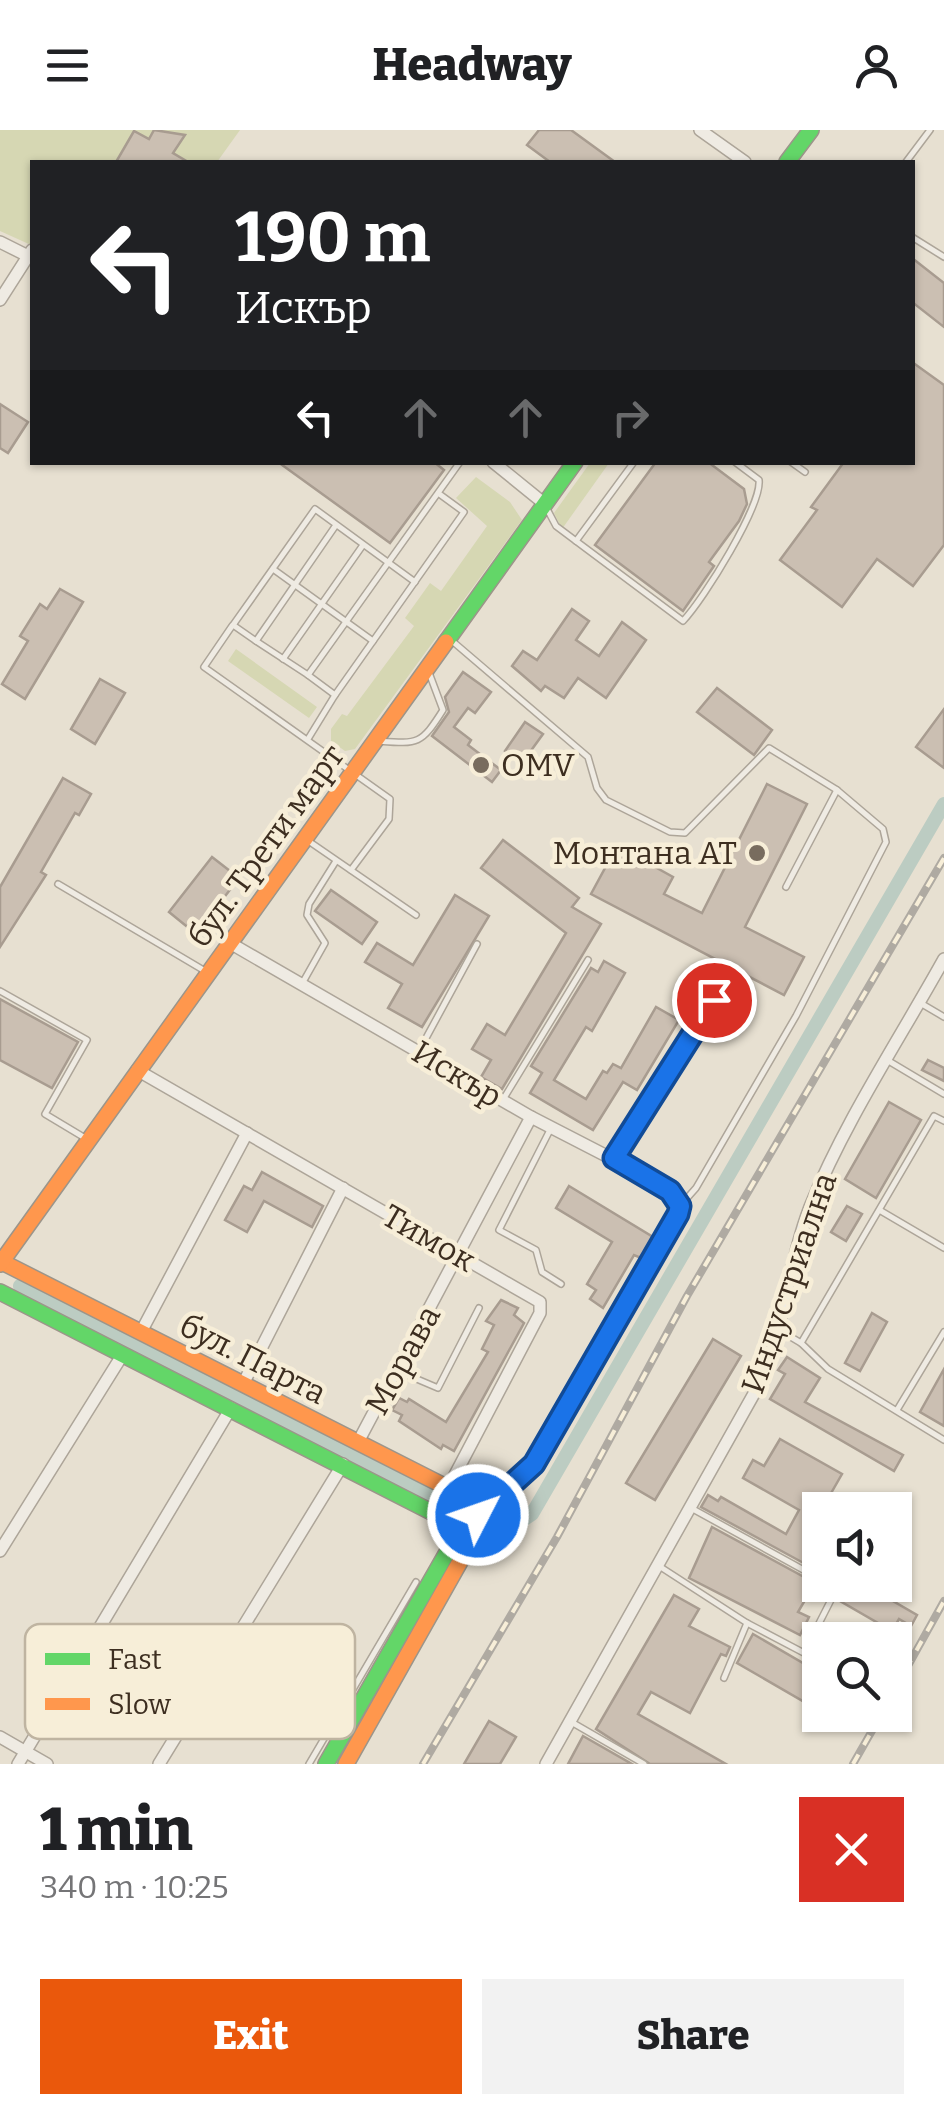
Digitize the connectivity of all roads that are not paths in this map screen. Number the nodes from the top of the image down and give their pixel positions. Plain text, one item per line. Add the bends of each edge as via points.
1 (700, 130) edge
2 (812, 130) edge
3 (930, 130) edge
4 (742, 160) edge
5 (789, 160) edge
6 (908, 160) edge
7 (915, 240) edge
8 (0, 242) edge
9 (30, 253) edge
10 (944, 257) edge
11 (0, 300) edge
12 (458, 465) edge
13 (497, 465) edge
14 (574, 465) edge
15 (632, 465) edge
16 (739, 465) edge
17 (795, 465) edge
18 (805, 472) dead end
19 (438, 494) junction
20 (546, 504) junction
21 (336, 525) junction
22 (576, 541) junction
23 (363, 544) junction
24 (388, 563) junction
25 (272, 569) junction
26 (414, 582) junction
27 (295, 585) junction
28 (322, 604) junction
29 (346, 622) junction
30 (233, 626) junction
31 (449, 638) junction
32 (256, 641) junction
33 (373, 641) junction
34 (283, 659) junction
35 (428, 668) junction
36 (308, 676) junction
37 (335, 695) junction
38 (307, 740) junction
39 (376, 741) junction
40 (353, 773) junction
41 (837, 790) junction
42 (305, 839) junction
43 (336, 861) junction
44 (351, 870) junction
45 (58, 884) dead end
46 (786, 887) dead end
47 (416, 915) dead end
48 (230, 943) junction
49 (477, 944) dead end
50 (944, 959) edge
51 (588, 960) dead end
52 (208, 972) junction
53 (302, 984) junction
54 (0, 991) edge
55 (714, 1000) dead end
56 (920, 1002) junction
57 (944, 1016) edge
58 (419, 1050) junction
59 (887, 1060) junction
60 (137, 1070) junction
61 (944, 1094) edge
62 (503, 1101) junction
63 (531, 1117) junction
64 (944, 1122) edge
65 (552, 1127) junction
66 (247, 1133) junction
67 (87, 1139) junction
68 (614, 1158) junction
69 (343, 1188) junction
70 (680, 1206) junction
71 (881, 1211) junction
72 (944, 1248) edge
73 (459, 1256) junction
74 (0, 1263) edge
75 (560, 1284) dead end
76 (0, 1292) edge
77 (479, 1308) dead end
78 (779, 1330) junction
79 (141, 1332) junction
80 (944, 1332) edge
81 (801, 1342) junction
82 (123, 1354) junction
83 (398, 1371) junction
84 (243, 1384) junction
85 (231, 1408) junction
86 (896, 1410) junction
87 (944, 1440) edge
88 (358, 1442) junction
89 (342, 1464) junction
90 (448, 1488) junction
91 (689, 1507) junction
92 (436, 1511) junction
93 (477, 1511) junction
94 (455, 1529) junction
95 (0, 1550) edge
96 (657, 1564) junction
97 (802, 1569) edge
98 (416, 1582) dead end
99 (830, 1602) edge
100 (405, 1614) junction
101 (747, 1622) junction
102 (101, 1624) edge
103 (244, 1624) edge
104 (724, 1678) dead end
105 (355, 1691) edge
106 (355, 1709) edge
107 (570, 1721) junction
108 (0, 1737) edge
109 (32, 1739) edge
110 (173, 1739) edge
111 (324, 1739) edge
112 (339, 1739) edge
113 (25, 1751) junction
114 (18, 1764) edge
115 (47, 1764) edge
116 (158, 1764) edge
117 (308, 1764) edge
118 (326, 1764) edge
119 (346, 1764) edge
120 (546, 1764) edge
121 (644, 1764) edge

1 - 4 street
2 - 5 main road
3 - 6 lane
7 - 10 lane
8 - 9 street
9 - 11 street
12 - 19 lane
13 - 20 street
14 - 20 main road, бул. Трети март
15 - 22 lane
16 - 22 lane via 759,480 760,489 721,570 686,620
17 - 18 lane
19 - 24 lane
19 - 26 lane via 464,512
20 - 22 lane via 549,518
20 - 31 main road, бул. Трети март
21 - 23 lane
21 - 25 lane via 314,509
21 - 27 lane
23 - 24 lane
23 - 28 lane
24 - 26 lane
24 - 29 lane
25 - 27 lane
25 - 30 lane
26 - 33 lane
27 - 28 lane
27 - 32 lane
28 - 29 lane
28 - 34 lane
29 - 33 lane
29 - 36 lane
30 - 32 lane
30 - 38 lane via 204,667
31 - 35 main road, бул. Трети март
31 - 41 lane via 588,758 600,795 670,832 685,833 769,748
32 - 34 lane
33 - 37 lane
34 - 36 lane
35 - 39 main road, бул. Трети март
35 - 39 lane via 443,710 425,738 412,744
36 - 37 lane
37 - 38 lane
38 - 40 lane
39 - 40 main road, бул. Трети март
40 - 42 main road, бул. Трети март
40 - 44 lane via 390,799 390,819
41 - 46 lane
41 - 70 lane via 874,817 886,842 796,1016
42 - 43 lane
42 - 48 main road, бул. Трети март
43 - 44 lane
43 - 53 lane via 309,904 309,922 325,944
44 - 47 lane
45 - 52 lane
48 - 52 main road, бул. Трети март
48 - 53 street, Искър
49 - 58 lane
50 - 56 street, Индустриална
51 - 62 lane
52 - 60 main road, бул. Трети март
53 - 58 street, Искър
54 - 67 lane via 87,1040 45,1114
55 - 68 lane
56 - 57 lane
56 - 59 street, Индустриална
58 - 62 street, Искър
59 - 61 lane
59 - 78 street, Индустриална via 809,1211
60 - 66 street, Тимок
60 - 67 main road, бул. Трети март
62 - 63 street, Искър
63 - 65 street, Искър
63 - 73 street, Морава
64 - 71 lane via 934,1116
65 - 68 street, Искър
65 - 75 lane via 499,1230 536,1250 542,1272
66 - 69 street, Тимок
66 - 79 street
67 - 74 main road, бул. Трети март
68 - 70 street, Искър via 670,1191
69 - 73 street, Тимок
69 - 84 street
70 - 93 street via 534,1464
71 - 72 lane
71 - 81 lane
73 - 83 street, Морава
73 - 90 street, Тимок via 537,1298 541,1308
74 - 79 main road, бул. Парта
76 - 82 main road, бул. Парта
77 - 83 lane via 438,1388
78 - 81 lane
78 - 91 street, Индустриална via 760,1383
79 - 84 main road, бул. Парта
80 - 86 lane
81 - 86 lane via 828,1369
82 - 85 main road, бул. Парта
82 - 95 street
83 - 88 street, Морава
84 - 88 main road, бул. Парта
85 - 89 main road, бул. Парта
85 - 102 street
86 - 87 lane
88 - 90 main road, бул. Парта
89 - 92 main road, бул. Парта
89 - 103 street
90 - 92 street
90 - 93 main road, бул. Парта
91 - 96 street, Индустриална
91 - 97 lane
92 - 94 main road, бул. Парта
93 - 94 street
93 - 119 main road via 475,1536
94 - 100 main road
96 - 101 lane
96 - 107 street, Индустриална
98 - 100 lane
99 - 101 lane via 804,1652
100 - 105 lane
100 - 106 main road
101 - 104 lane
107 - 120 street, Индустриална
107 - 121 lane
108 - 113 street
109 - 113 street
110 - 116 street
111 - 117 lane
112 - 118 main road
113 - 114 street
113 - 115 street

